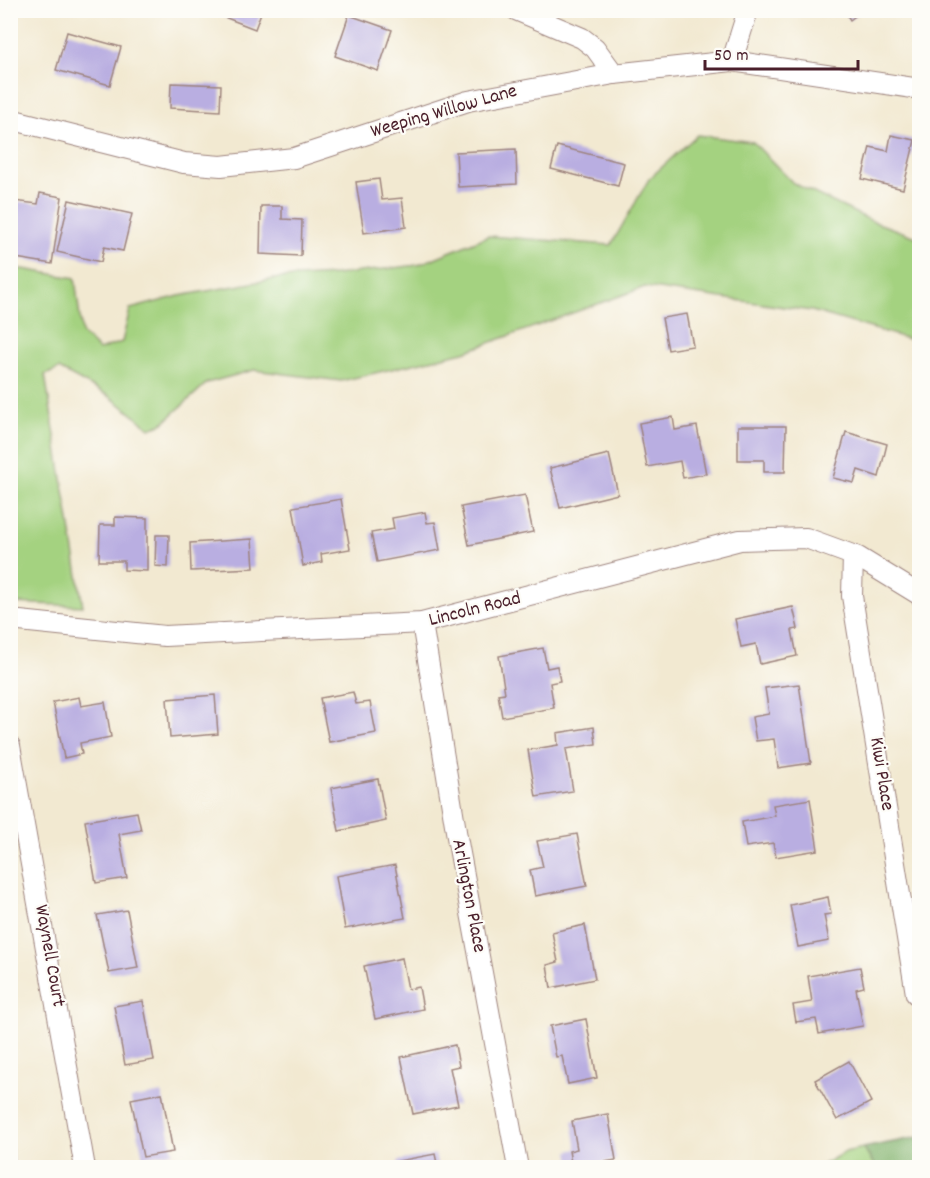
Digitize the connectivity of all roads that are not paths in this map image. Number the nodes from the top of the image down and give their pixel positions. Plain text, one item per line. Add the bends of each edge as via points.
1 (516, 10) edge
2 (748, 10) edge
3 (732, 61) junction
4 (614, 74) junction
5 (920, 89) edge
6 (10, 119) edge
7 (853, 555) junction
8 (920, 595) edge
9 (10, 620) edge
10 (422, 623) junction
11 (10, 746) edge
12 (916, 993) dead end
13 (85, 1167) edge
14 (518, 1167) edge

1 - 4 street via 582,38 595,48
2 - 3 street
3 - 4 street, Weeping Willow Lane
3 - 5 street, Weeping Willow Lane
4 - 6 street, Weeping Willow Lane via 468,101 294,158 257,164 184,163
7 - 8 street, Lincoln Road
7 - 10 street, Lincoln Road via 806,538 740,540
7 - 12 street, Kiwi Place via 852,596
9 - 10 street, Lincoln Road via 165,636
10 - 14 street, Arlington Place
11 - 13 street, Waynell Court

